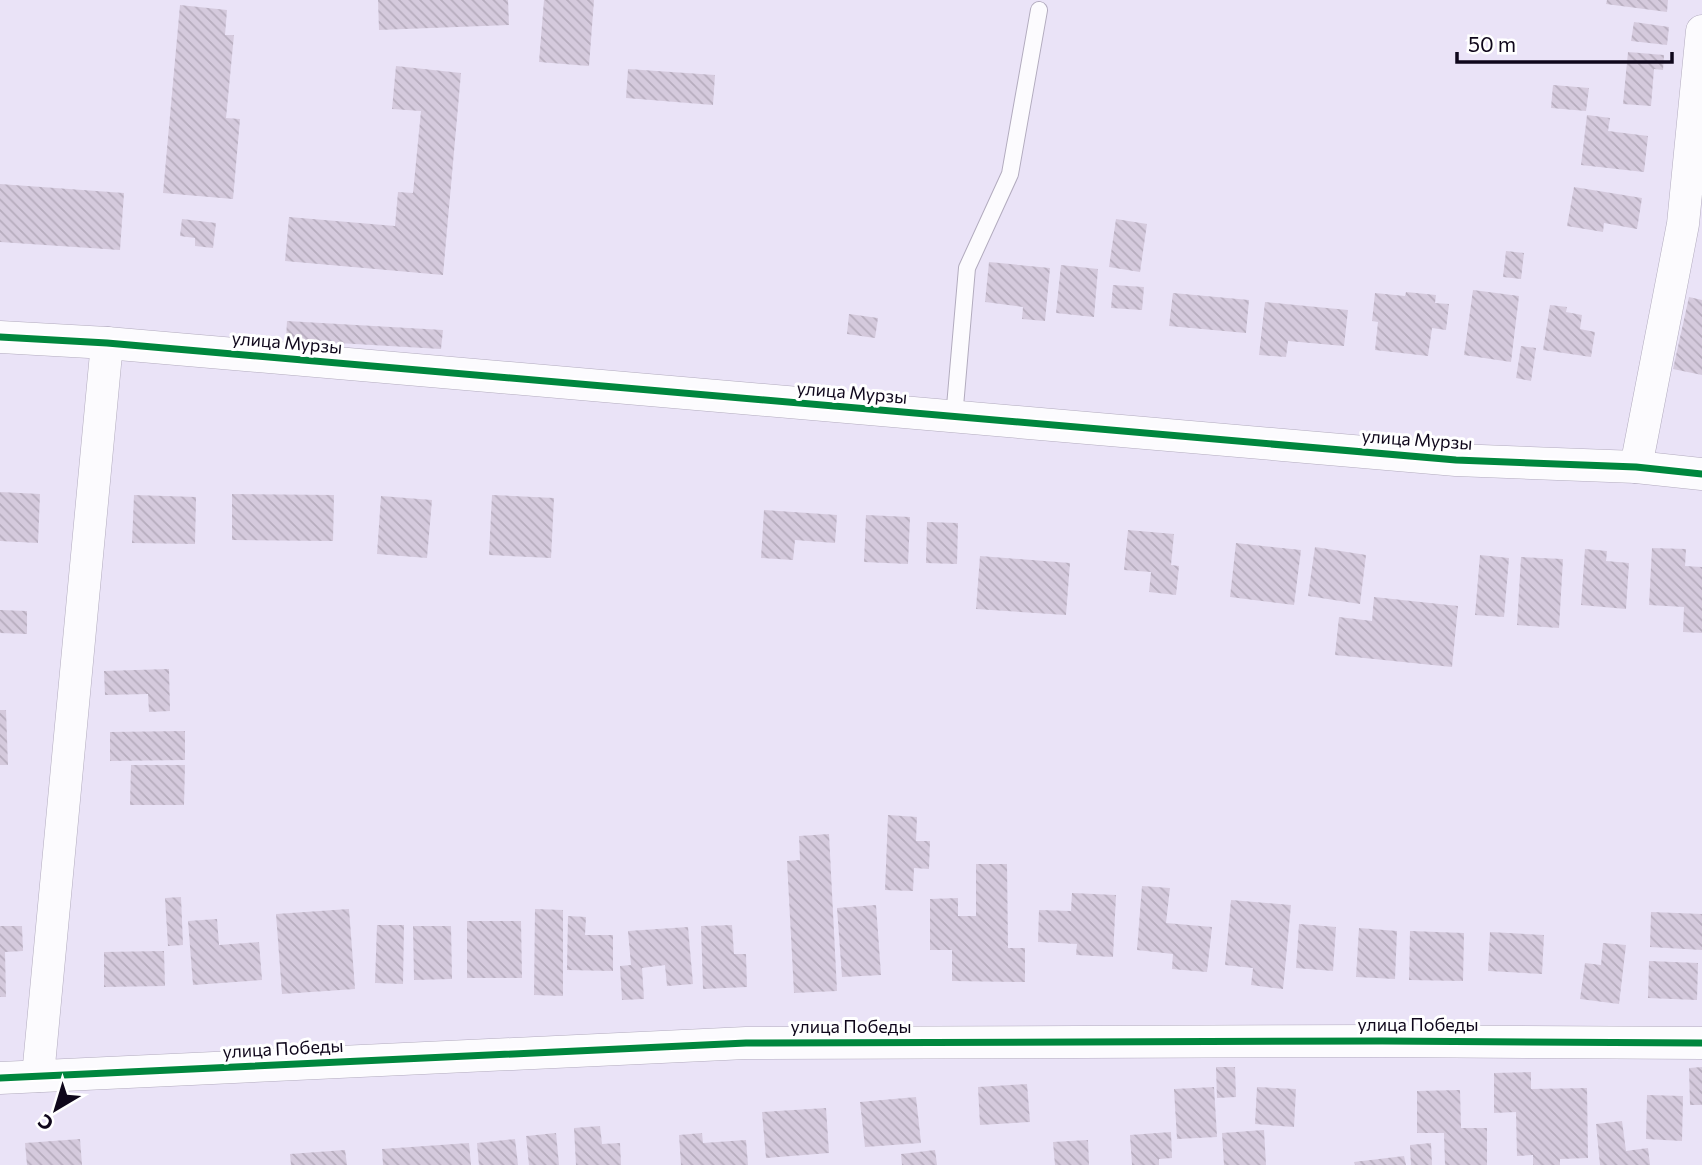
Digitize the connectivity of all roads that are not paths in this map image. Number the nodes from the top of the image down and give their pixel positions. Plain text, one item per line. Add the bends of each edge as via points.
1 (1039, 10) dead end
2 (1702, 31) edge
3 (0, 337) edge
4 (107, 343) junction
5 (954, 418) junction
6 (1636, 467) junction
7 (1702, 474) edge
8 (1702, 1043) edge
9 (38, 1076) junction
10 (0, 1078) edge

1 - 5 lane via 1010,174 967,268
2 - 6 street via 1683,224
3 - 4 street, улица Мурзы
4 - 5 street, улица Мурзы
4 - 9 street
5 - 6 street, улица Мурзы via 1456,460
6 - 7 street, улица Мурзы
8 - 9 street, улица Победы via 746,1043
9 - 10 street, улица Победы

